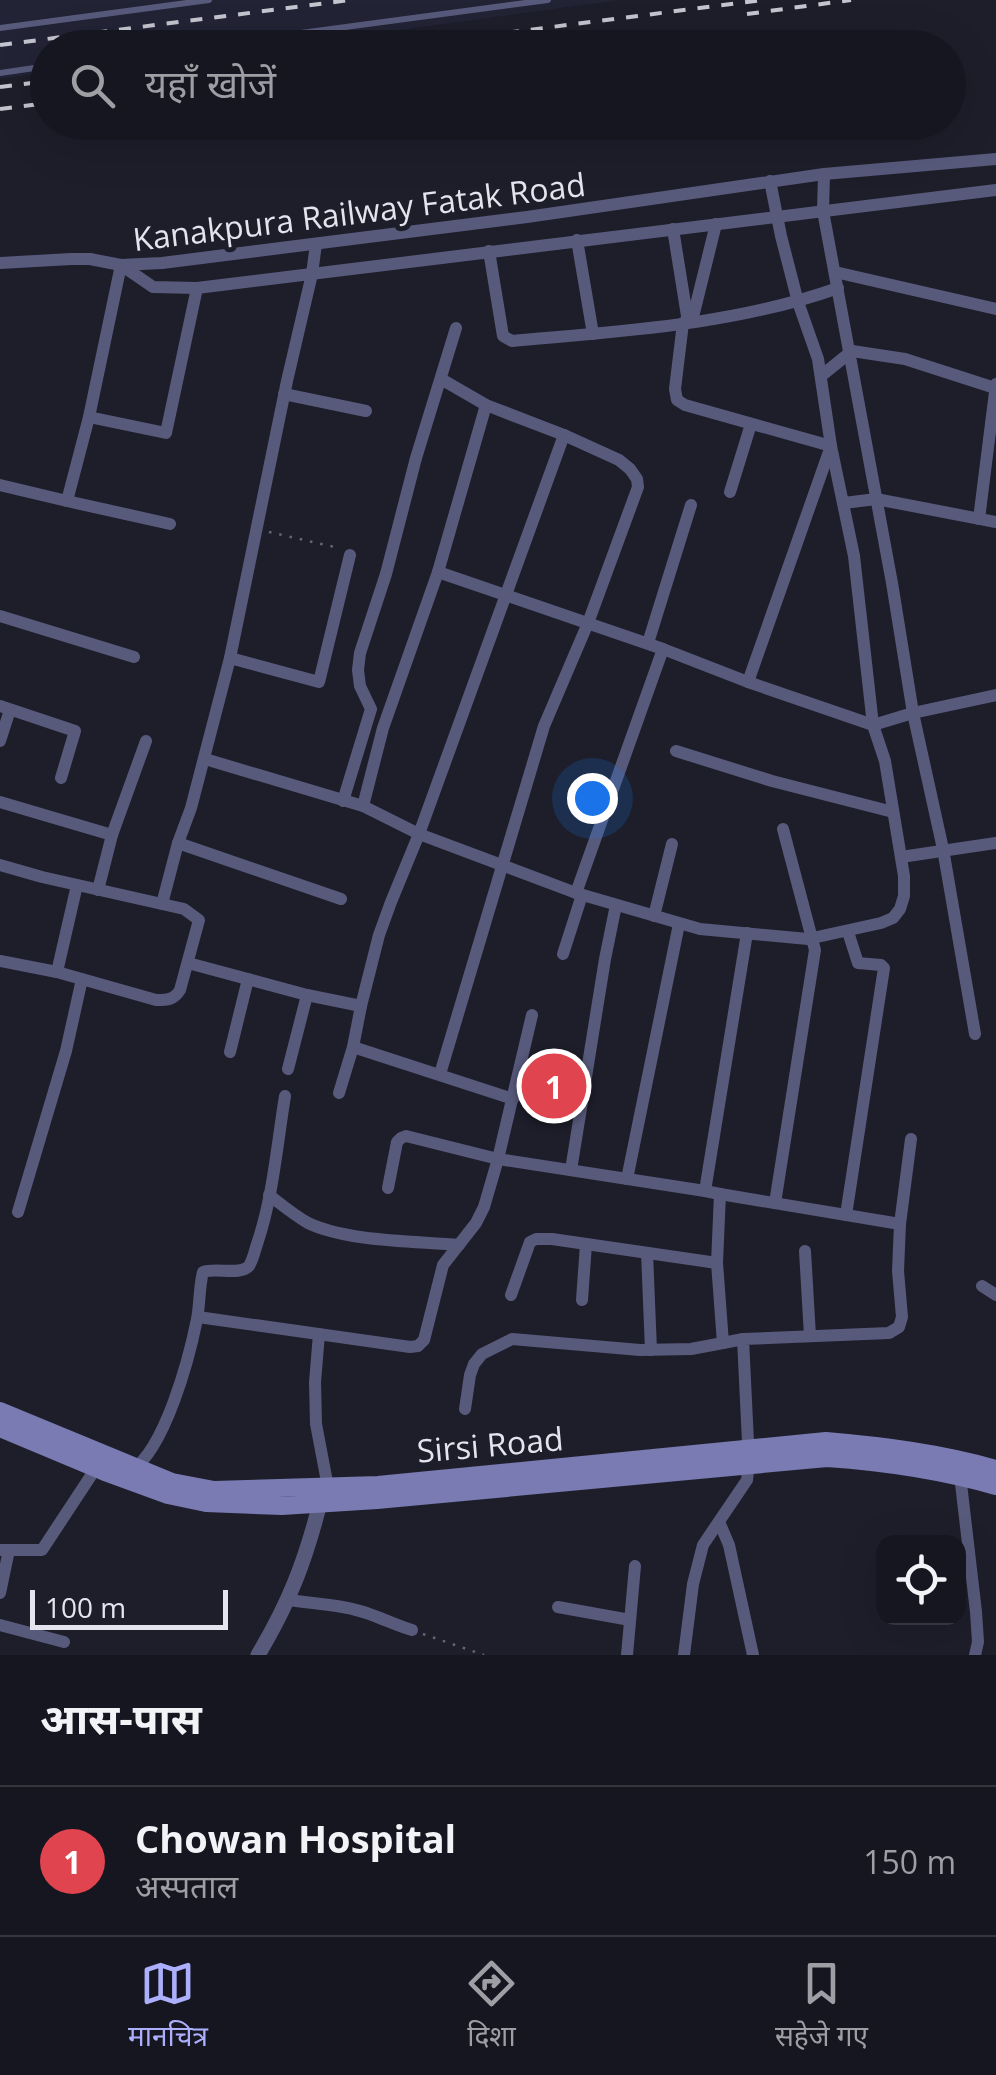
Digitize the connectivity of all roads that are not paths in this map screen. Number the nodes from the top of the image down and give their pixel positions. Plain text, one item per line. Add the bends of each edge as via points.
1 (209, 0) edge
2 (548, 0) edge
3 (0, 28) edge
4 (324, 30) edge
5 (30, 68) edge
6 (0, 72) edge
7 (996, 159) edge
8 (824, 174) junction
9 (770, 182) junction
10 (996, 190) edge
11 (823, 211) junction
12 (777, 217) junction
13 (716, 224) junction
14 (674, 229) junction
15 (576, 240) junction
16 (316, 244) junction
17 (489, 251) junction
18 (0, 263) edge
19 (121, 265) junction
20 (835, 272) junction
21 (312, 274) junction
22 (196, 288) junction
23 (838, 288) junction
24 (798, 302) junction
25 (996, 309) edge
26 (688, 322) junction
27 (456, 328) dead end
28 (593, 334) junction
29 (849, 354) junction
30 (822, 376) junction
31 (441, 379) junction
32 (996, 386) edge
33 (284, 394) junction
34 (486, 405) junction
35 (366, 411) dead end
36 (90, 417) junction
37 (751, 424) junction
38 (564, 435) junction
39 (831, 446) junction
40 (0, 485) edge
41 (730, 492) dead end
42 (876, 499) junction
43 (67, 501) junction
44 (844, 503) junction
45 (691, 506) dead end
46 (979, 519) junction
47 (996, 522) edge
48 (170, 524) dead end
49 (350, 555) road end
50 (438, 572) junction
51 (508, 594) junction
52 (0, 616) edge
53 (588, 624) junction
54 (648, 643) junction
55 (663, 649) junction
56 (134, 657) dead end
57 (230, 658) junction
58 (748, 682) junction
59 (996, 695) edge
60 (5, 708) edge
61 (913, 713) junction
62 (872, 725) junction
63 (0, 741) edge
64 (146, 741) dead end
65 (676, 751) dead end
66 (204, 759) junction
67 (62, 778) dead end
68 (342, 800) junction
69 (0, 802) edge
70 (363, 806) junction
71 (893, 812) junction
72 (783, 829) dead end
73 (419, 834) junction
74 (112, 835) junction
75 (996, 842) edge
76 (178, 843) junction
77 (672, 844) dead end
78 (943, 850) junction
79 (901, 857) junction
80 (0, 864) edge
81 (501, 864) junction
82 (77, 885) junction
83 (98, 890) junction
84 (579, 894) junction
85 (341, 899) dead end
86 (162, 904) junction
87 (616, 905) junction
88 (654, 916) junction
89 (679, 924) junction
90 (848, 932) junction
91 (747, 933) junction
92 (812, 938) junction
93 (563, 954) dead end
94 (0, 961) edge
95 (188, 962) junction
96 (57, 972) junction
97 (82, 979) junction
98 (248, 979) junction
99 (306, 995) junction
100 (362, 1006) junction
101 (532, 1014) dead end
102 (975, 1034) dead end
103 (352, 1047) junction
104 (230, 1052) dead end
105 (288, 1069) dead end
106 (440, 1074) junction
107 (340, 1093) dead end
108 (285, 1096) dead end
109 (513, 1099) junction
110 (911, 1140) dead end
111 (498, 1159) junction
112 (571, 1170) junction
113 (628, 1179) junction
114 (388, 1188) dead end
115 (705, 1191) junction
116 (720, 1194) junction
117 (269, 1195) junction
118 (775, 1203) junction
119 (18, 1212) dead end
120 (846, 1214) junction
121 (900, 1224) junction
122 (586, 1244) junction
123 (459, 1245) junction
124 (805, 1251) dead end
125 (647, 1253) junction
126 (717, 1263) junction
127 (982, 1286) dead end
128 (511, 1295) dead end
129 (996, 1295) edge
130 (582, 1300) dead end
131 (198, 1317) junction
132 (319, 1334) junction
133 (810, 1336) junction
134 (742, 1339) junction
135 (723, 1343) junction
136 (651, 1350) junction
137 (465, 1408) dead end
138 (0, 1411) edge
139 (0, 1428) edge
140 (748, 1457) junction
141 (137, 1467) junction
142 (96, 1468) junction
143 (996, 1469) edge
144 (960, 1475) junction
145 (120, 1477) junction
146 (996, 1486) edge
147 (324, 1495) junction
148 (720, 1524) junction
149 (5, 1550) edge
150 (635, 1566) dead end
151 (0, 1592) edge
152 (289, 1600) junction
153 (558, 1607) dead end
154 (630, 1620) junction
155 (0, 1625) edge
156 (412, 1630) road end
157 (64, 1642) dead end
158 (258, 1655) edge
159 (627, 1655) edge
160 (684, 1655) edge
161 (752, 1655) edge
162 (975, 1655) edge

1 - 3 lane
2 - 4 lane
5 - 6 lane
7 - 8 street, Kanakpura Railway Fatak Road
8 - 9 street, Kanakpura Railway Fatak Road
8 - 11 street
9 - 12 street
9 - 16 street, Kanakpura Railway Fatak Road
10 - 11 street, Kanakpura Railway Fatak Road
11 - 12 street, Kanakpura Railway Fatak Road
11 - 20 street
12 - 13 street, Kanakpura Railway Fatak Road
12 - 24 street
13 - 14 street, Kanakpura Railway Fatak Road
13 - 26 street
14 - 15 street, Kanakpura Railway Fatak Road
14 - 26 street
15 - 17 street, Kanakpura Railway Fatak Road
15 - 28 street
16 - 19 street, Kanakpura Railway Fatak Road
16 - 21 street
17 - 21 street, Kanakpura Railway Fatak Road
17 - 28 street via 507,340
18 - 19 street via 90,259
19 - 22 street, Kanakpura Railway Fatak Road via 153,287
19 - 36 street
20 - 23 street
20 - 25 street
21 - 22 street, Kanakpura Railway Fatak Road
21 - 33 street
22 - 36 street via 166,433
23 - 24 street
23 - 29 street
24 - 26 street
24 - 30 street
26 - 28 street
26 - 37 street via 677,400
27 - 31 street
29 - 30 street
29 - 32 street via 906,359
29 - 42 street
30 - 39 street
31 - 34 street
31 - 68 street via 360,653 360,686 372,709
32 - 46 street
33 - 35 street
33 - 57 street
34 - 38 street
34 - 50 street
36 - 43 street
37 - 39 street
37 - 41 street
38 - 51 street
38 - 53 street via 619,460 637,479
39 - 44 street
39 - 58 street
40 - 43 street
42 - 44 street
42 - 46 street
42 - 61 street
43 - 48 street
44 - 62 street
45 - 54 street
46 - 47 street
49 - 57 street via 319,682
50 - 51 street
50 - 70 street
51 - 53 street
51 - 73 street
52 - 56 street
53 - 54 street
53 - 81 street via 544,726
54 - 55 street
55 - 58 street
55 - 84 street
57 - 66 street
58 - 62 street
59 - 61 street
60 - 63 street
60 - 67 street via 75,731
61 - 62 street
61 - 78 street
62 - 71 street
64 - 74 street
65 - 71 street
66 - 68 street
66 - 76 street
68 - 70 street
69 - 74 street
70 - 73 street
71 - 79 street
72 - 92 street
73 - 81 street
73 - 100 street via 380,934
74 - 83 street
75 - 78 street
76 - 85 street
76 - 86 street
77 - 88 street
78 - 79 street
78 - 102 street
79 - 90 street via 900,909 881,924
80 - 82 street
81 - 84 street
81 - 106 street
82 - 83 street
82 - 96 street
83 - 86 street
84 - 87 street
84 - 93 street
86 - 95 street via 199,920
87 - 88 street
87 - 112 street
88 - 89 street
89 - 91 street
89 - 113 street
90 - 92 street
90 - 120 street via 858,962 884,968
91 - 92 street
91 - 115 street
92 - 118 street
94 - 96 street
95 - 97 street via 180,990 168,1000
95 - 98 street
96 - 97 street
97 - 119 street
98 - 99 street
98 - 104 street
99 - 100 street
99 - 105 street
100 - 103 street
101 - 109 street
103 - 106 street
103 - 107 street
106 - 109 street
108 - 117 street
109 - 111 street
110 - 121 street
111 - 112 street
111 - 114 street via 406,1136 398,1142
111 - 123 street via 484,1207
112 - 113 street
113 - 115 street
115 - 116 street
116 - 118 street
116 - 126 street
117 - 123 street via 334,1232
117 - 131 street via 252,1261 246,1269 204,1272
118 - 120 street
120 - 121 street
121 - 133 street via 899,1327 889,1334
122 - 125 street
122 - 128 street via 530,1242
122 - 130 street
123 - 132 street via 444,1265 418,1346
124 - 133 street
125 - 126 street
125 - 136 street
126 - 135 street
127 - 129 street
131 - 132 street
131 - 141 street via 166,1424
132 - 147 street via 316,1424
133 - 134 street
134 - 135 street
134 - 140 street
135 - 136 street
136 - 137 street via 512,1339 474,1364
138 - 141 main road, Sirsi Road
139 - 142 main road, Sirsi Road
140 - 143 main road, Sirsi Road via 826,1441 894,1447
140 - 144 main road, Sirsi Road via 827,1458
140 - 147 main road, Sirsi Road via 377,1500
140 - 148 street via 747,1480
141 - 145 street
141 - 147 main road, Sirsi Road via 214,1490
142 - 145 main road, Sirsi Road
142 - 149 street via 42,1550
144 - 146 main road, Sirsi Road
144 - 162 street
145 - 147 main road, Sirsi Road via 206,1503 282,1506
147 - 152 street
148 - 160 street via 703,1545
148 - 161 street
149 - 151 street
150 - 154 street
152 - 156 street via 372,1614
152 - 158 street
153 - 154 street
154 - 159 street
155 - 157 street

